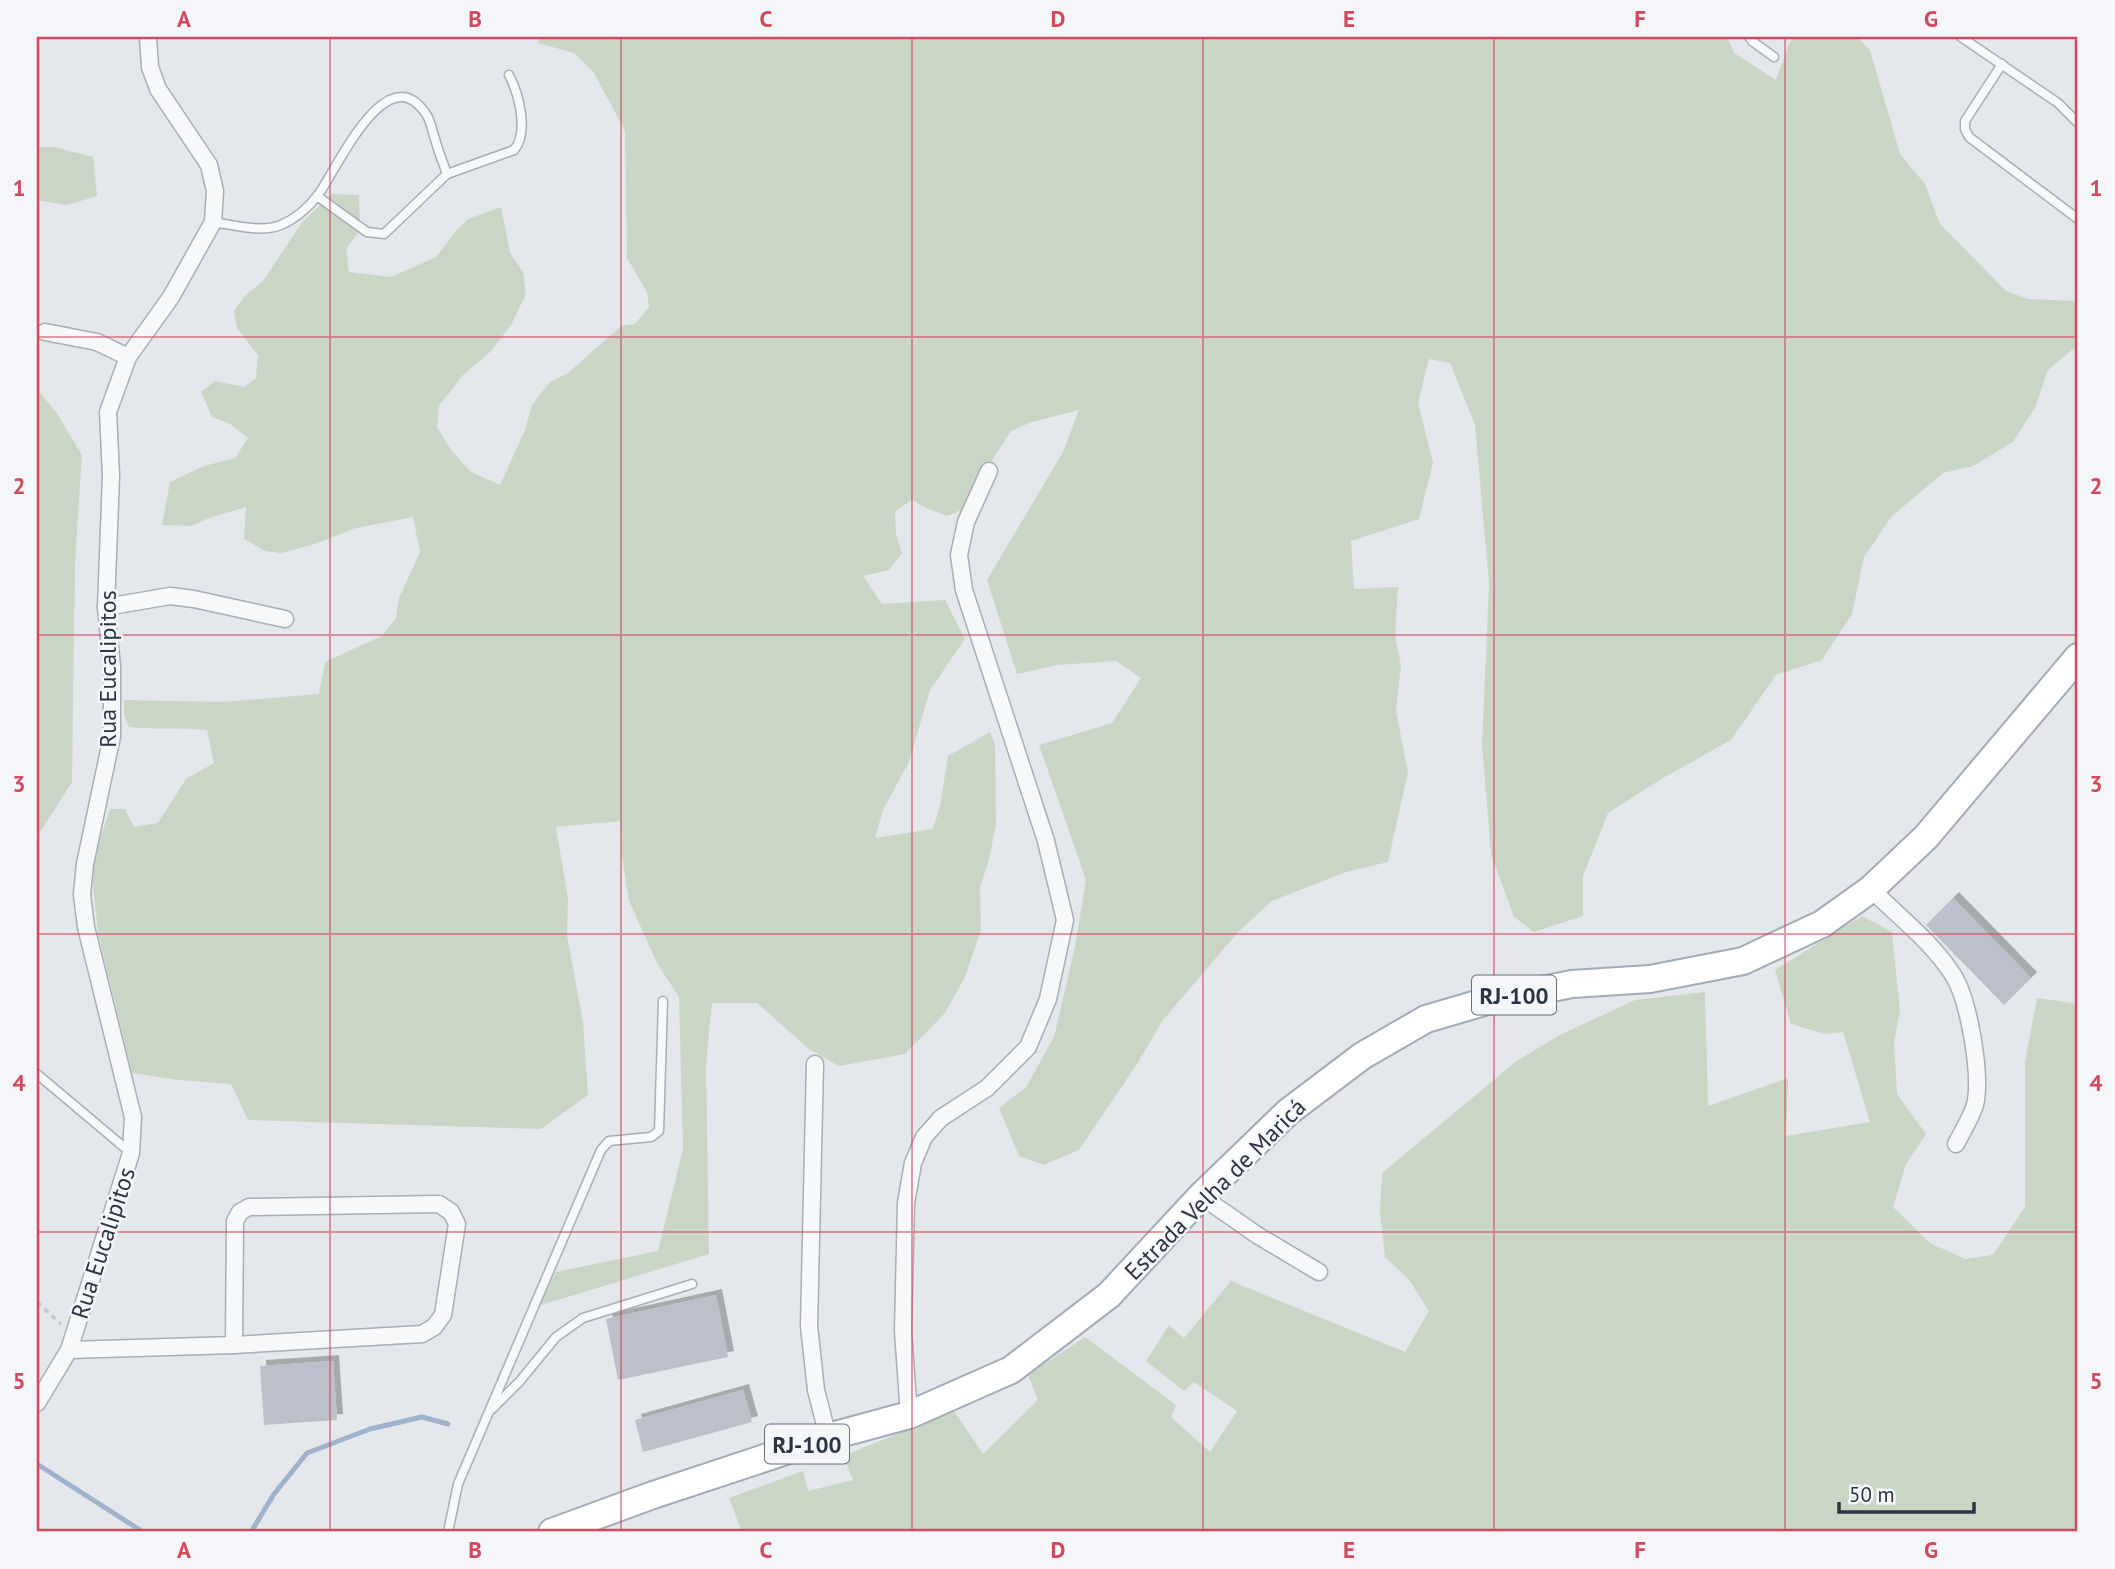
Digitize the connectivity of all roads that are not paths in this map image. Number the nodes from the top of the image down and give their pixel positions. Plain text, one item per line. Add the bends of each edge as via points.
1 (148, 37) edge
2 (1749, 37) edge
3 (1961, 37) edge
4 (1774, 57) dead end
5 (2002, 64) junction
6 (509, 75) dead end
7 (2078, 123) edge
8 (447, 174) junction
9 (317, 196) junction
10 (2078, 219) edge
11 (213, 222) junction
12 (46, 332) dead end
13 (128, 358) junction
14 (989, 471) dead end
15 (106, 607) junction
16 (285, 619) dead end
17 (2078, 657) edge
18 (1871, 889) junction
19 (663, 1001) dead end
20 (815, 1064) dead end
21 (37, 1074) edge
22 (1956, 1144) dead end
23 (131, 1153) junction
24 (1201, 1196) junction
25 (1319, 1272) dead end
26 (692, 1284) dead end
27 (234, 1345) junction
28 (69, 1350) junction
29 (37, 1403) edge
30 (487, 1413) junction
31 (909, 1415) junction
32 (828, 1437) junction
33 (448, 1532) edge
34 (552, 1532) edge

1 - 11 street, Rua Eucalipitos via 150,67 158,89 209,165 215,191
2 - 4 lane
3 - 5 lane
5 - 7 lane
5 - 10 lane via 1965,121 1965,129 1969,137
6 - 8 lane via 518,98 520,143 514,150
8 - 9 lane via 384,234 367,232
8 - 9 lane via 428,116 415,100 401,95 386,101 355,134
9 - 11 lane via 279,226
11 - 13 street, Rua Eucalipitos via 172,297
12 - 13 street via 97,342
13 - 15 street, Rua Eucalipitos via 108,412 111,476
14 - 31 street via 966,522 958,555 964,590 1046,841 1065,920 1048,999 1028,1047 987,1088 941,1118 924,1137 913,1163 906,1203 903,1331
15 - 16 street via 170,596
15 - 23 street, Rua Eucalipitos via 112,736 82,894 133,1118
17 - 18 main road, Estrada Velha de Maricá / RJ-100 via 1926,837
18 - 22 street via 1946,967 1965,1005 1977,1089 1974,1108
18 - 24 main road, Estrada Velha de Maricá / RJ-100 via 1822,924 1742,961 1650,979 1572,984 1491,1000 1426,1020 1362,1056 1288,1112
19 - 30 lane via 659,1131 651,1137 609,1141 601,1150
20 - 32 street via 808,1326
21 - 23 lane
23 - 28 street, Rua Eucalipitos
24 - 25 street via 1256,1236
24 - 31 main road, Estrada Velha de Maricá / RJ-100 via 1109,1295 1011,1370
26 - 30 lane via 583,1318 556,1337
27 - 27 street via 235,1221 240,1212 249,1208 439,1204 451,1212 457,1224 443,1315 434,1327 422,1334
27 - 28 street
28 - 29 street, Rua Eucalipitos
30 - 33 lane via 458,1485
31 - 32 main road, Estrada Velha de Maricá / RJ-100
32 - 34 main road, Estrada Velha de Maricá / RJ-100

